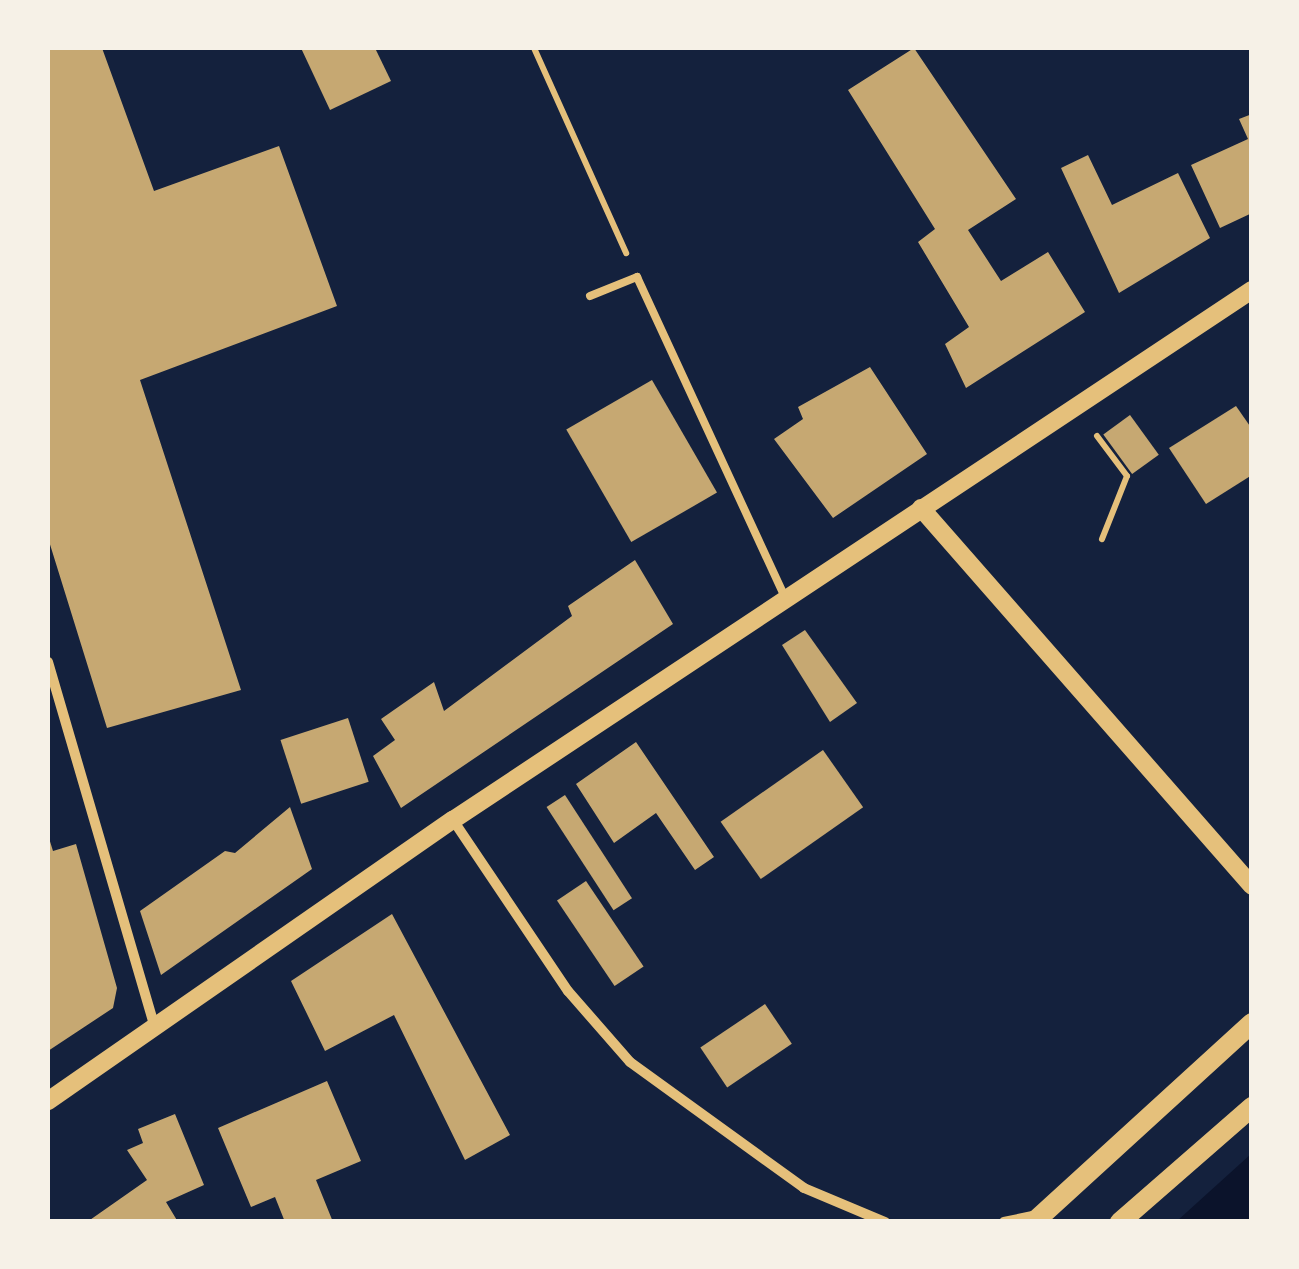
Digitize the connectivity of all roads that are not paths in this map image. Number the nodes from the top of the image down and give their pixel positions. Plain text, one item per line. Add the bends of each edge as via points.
1 (1252, 290) edge
2 (590, 296) dead end
3 (922, 508) junction
4 (786, 600) junction
5 (48, 662) edge
6 (453, 820) junction
7 (1252, 886) edge
8 (1252, 1023) edge
9 (155, 1030) junction
10 (48, 1101) edge
11 (1252, 1107) edge
12 (1038, 1218) edge
13 (886, 1222) edge
14 (1004, 1222) edge
15 (1120, 1222) edge

1 - 3 street
2 - 4 lane via 637,278
3 - 4 street
3 - 7 street
4 - 6 street
5 - 9 street
6 - 9 street
6 - 13 street via 568,991 630,1062 804,1188
8 - 12 main road
9 - 10 street
11 - 15 main road
12 - 14 street

